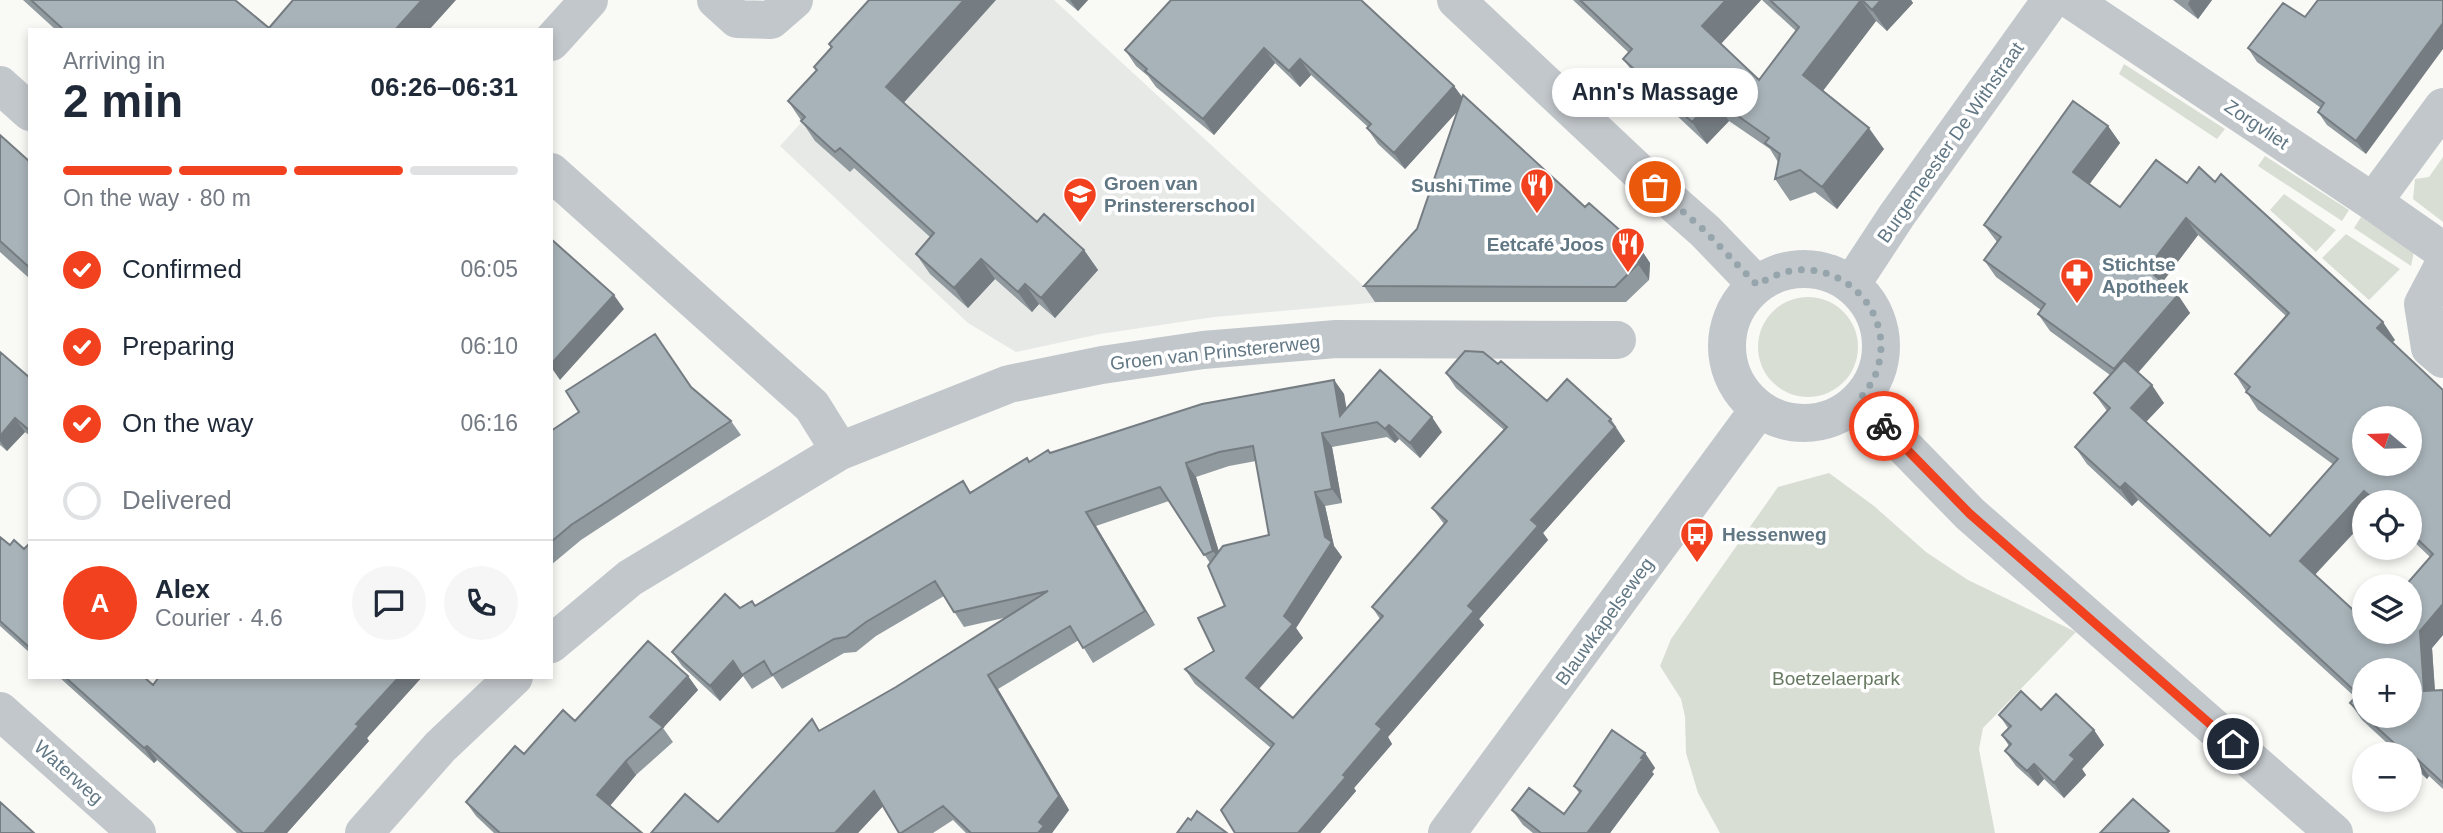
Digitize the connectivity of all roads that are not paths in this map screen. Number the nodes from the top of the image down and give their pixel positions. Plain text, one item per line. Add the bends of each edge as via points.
1 (589, 0) edge
2 (716, 0) edge
3 (794, 0) edge
4 (1456, 0) edge
5 (2050, 0) edge
6 (2071, 0) edge
7 (553, 40) edge
8 (0, 85) edge
9 (2443, 107) edge
10 (28, 110) edge
11 (553, 174) edge
12 (2373, 202) junction
13 (2443, 251) edge
14 (2443, 266) edge
15 (1757, 285) junction
16 (1851, 285) junction
17 (1617, 340) dead end
18 (2443, 359) edge
19 (1859, 400) junction
20 (1759, 409) junction
21 (840, 452) junction
22 (553, 642) edge
23 (512, 679) edge
24 (0, 710) edge
25 (137, 833) edge
26 (364, 833) edge
27 (1447, 833) edge
28 (2334, 833) edge

1 - 7 street
2 - 3 street via 737,19 771,20
4 - 15 street
5 - 16 street, Burgemeester De Withstraat
6 - 12 street, Zorgvliet
8 - 10 street
9 - 12 street
11 - 21 street via 812,406
12 - 13 street, Zorgvliet
14 - 18 street via 2423,304 2430,348
15 - 16 street via 1774,275 1814,270
15 - 20 street via 1742,301 1728,340 1734,378
16 - 19 street via 1877,319 1881,341 1880,362
17 - 21 street, Groen van Prinstererweg via 1336,339 1203,349 1009,384
19 - 20 street via 1844,413 1805,424 1781,420
19 - 28 street via 1970,514
20 - 27 street, Blauwkapelseweg
21 - 22 street, Groen van Prinstererweg via 630,578
23 - 26 street via 440,747
24 - 25 street, Waterweg

